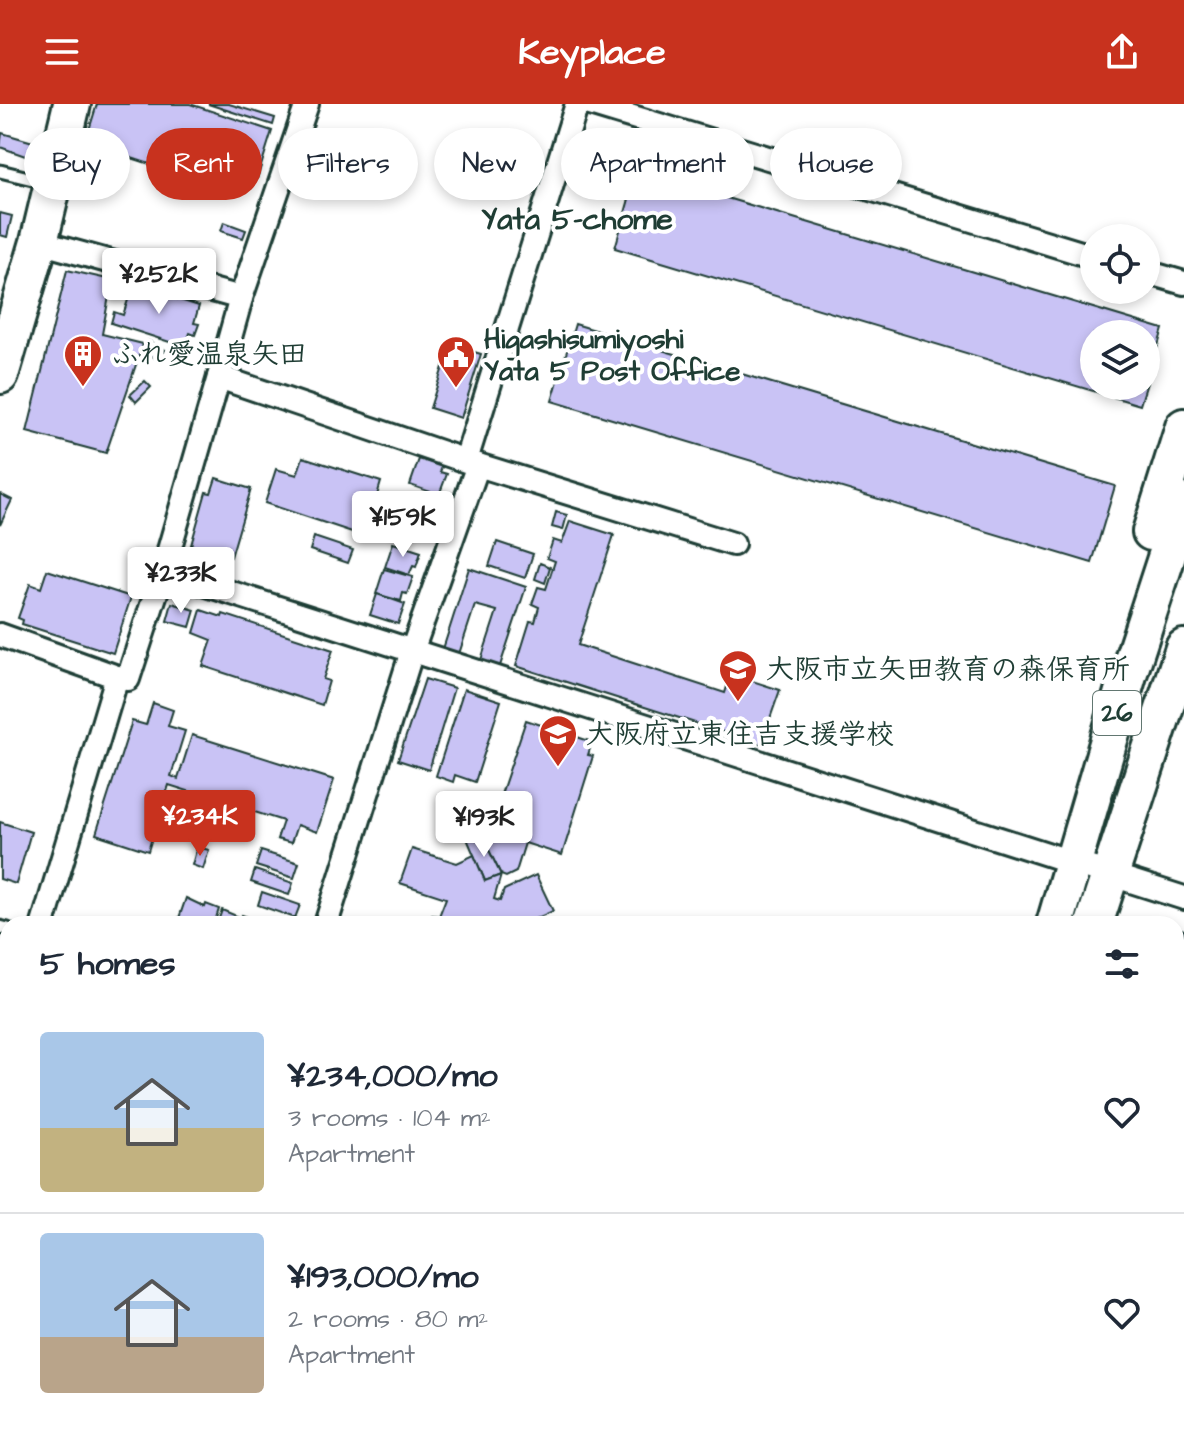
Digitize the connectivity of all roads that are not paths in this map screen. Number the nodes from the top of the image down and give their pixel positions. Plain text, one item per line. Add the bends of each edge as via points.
1 (72, 104) edge
2 (307, 104) edge
3 (577, 104) edge
4 (590, 104) edge
5 (67, 128) edge
6 (0, 171) edge
7 (24, 177) edge
8 (50, 200) edge
9 (39, 242) junction
10 (1080, 253) edge
11 (1160, 276) edge
12 (1184, 283) edge
13 (241, 298) junction
14 (0, 375) edge
15 (219, 377) junction
16 (1184, 427) edge
17 (472, 462) junction
18 (1184, 503) edge
19 (733, 544) dead end
20 (163, 571) junction
21 (0, 635) edge
22 (1184, 648) edge
23 (412, 651) junction
24 (1128, 675) junction
25 (117, 677) junction
26 (1180, 683) edge
27 (1074, 863) junction
28 (1110, 875) junction
29 (1184, 898) edge
30 (45, 916) edge
31 (329, 916) edge
32 (1057, 916) edge
33 (1097, 916) edge

1 - 5 main road
2 - 13 street
3 - 17 street
4 - 10 street
6 - 7 lane
8 - 9 main road
9 - 13 street
9 - 14 main road
11 - 12 street
13 - 15 street
15 - 17 street
15 - 20 street
16 - 24 main road via 1135,583
17 - 19 street
17 - 23 street
18 - 24 main road, 26
20 - 23 street
20 - 25 street via 128,679
21 - 25 street
22 - 26 main road, 26
23 - 27 street
23 - 31 street
24 - 27 main road, 26
25 - 30 street
26 - 28 main road, 26
27 - 28 street
27 - 32 main road, 26
28 - 29 street
28 - 33 main road, 26

